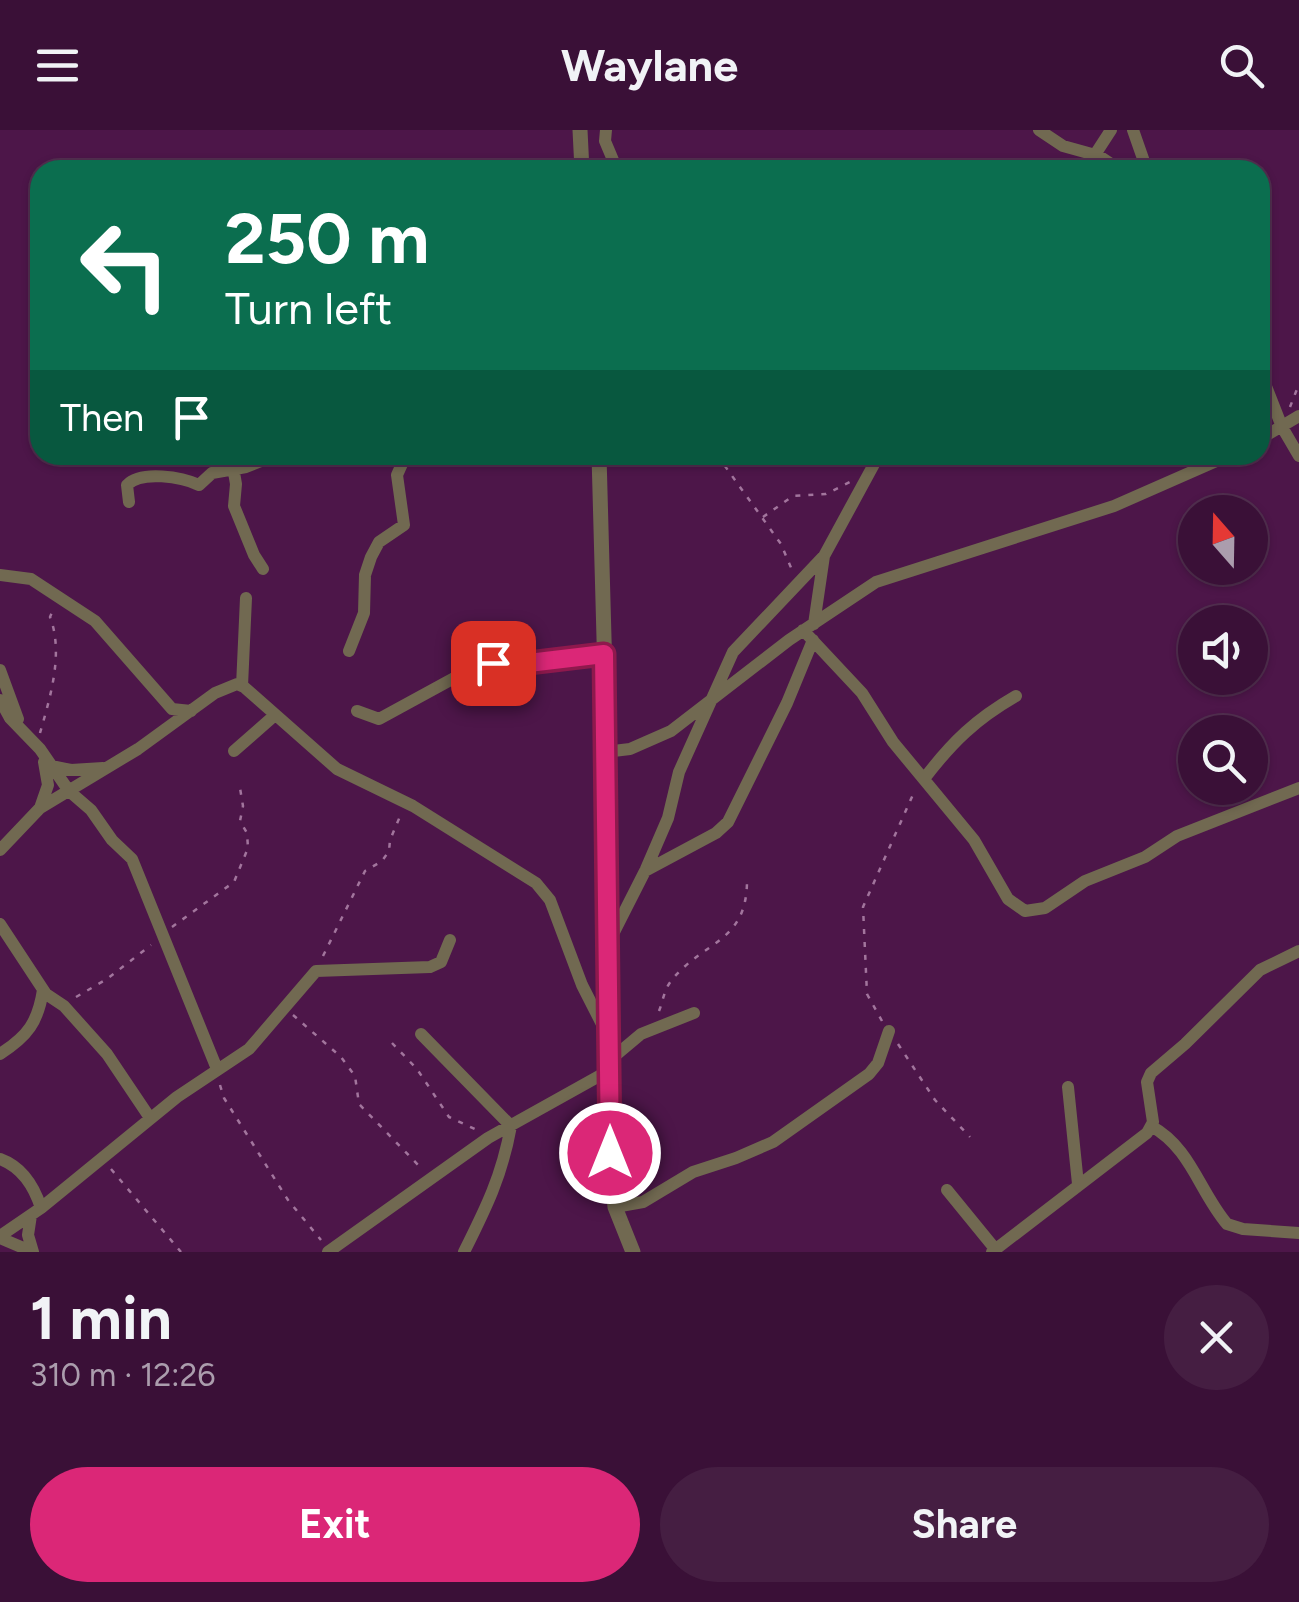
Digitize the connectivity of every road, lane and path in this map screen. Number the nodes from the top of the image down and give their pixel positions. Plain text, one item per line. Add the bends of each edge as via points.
1 (580, 130) edge
2 (606, 130) edge
3 (1038, 130) edge
4 (1111, 130) edge
5 (1132, 130) edge
6 (1094, 156) junction
7 (582, 160) edge
8 (613, 160) dead end
9 (1091, 160) edge
10 (1101, 160) edge
11 (1142, 160) edge
12 (1270, 396) edge
13 (1299, 416) edge
14 (1282, 427) junction
15 (1270, 434) edge
16 (1299, 456) edge
17 (227, 465) edge
18 (232, 465) edge
19 (402, 465) edge
20 (599, 465) edge
21 (724, 465) edge
22 (874, 465) edge
23 (1207, 465) edge
24 (866, 478) junction
25 (129, 502) dead end
26 (762, 517) junction
27 (824, 556) junction
28 (264, 569) dead end
29 (0, 574) edge
30 (798, 584) junction
31 (60, 597) junction
32 (246, 598) dead end
33 (810, 631) junction
34 (349, 651) dead end
35 (604, 654) junction
36 (0, 670) edge
37 (242, 686) junction
38 (1016, 696) dead end
39 (714, 698) junction
40 (0, 700) edge
41 (191, 711) junction
42 (356, 711) dead end
43 (275, 715) junction
44 (27, 734) junction
45 (40, 750) junction
46 (234, 751) dead end
47 (605, 752) junction
48 (51, 766) junction
49 (106, 768) junction
50 (923, 778) junction
51 (243, 783) dead end
52 (1299, 788) edge
53 (70, 791) junction
54 (398, 798) junction
55 (40, 808) junction
56 (0, 850) edge
57 (645, 871) junction
58 (747, 878) dead end
59 (0, 924) edge
60 (164, 932) junction
61 (450, 940) dead end
62 (608, 943) junction
63 (1299, 951) edge
64 (316, 971) junction
65 (43, 990) junction
66 (61, 1004) junction
67 (284, 1008) junction
68 (694, 1013) dead end
69 (38, 1019) junction
70 (653, 1029) junction
71 (889, 1031) junction
72 (421, 1034) dead end
73 (610, 1040) junction
74 (392, 1043) dead end
75 (0, 1054) edge
76 (610, 1065) junction
77 (218, 1069) junction
78 (1068, 1088) dead end
79 (150, 1118) junction
80 (510, 1126) junction
81 (1150, 1126) junction
82 (970, 1137) dead end
83 (488, 1138) junction
84 (101, 1158) junction
85 (0, 1159) edge
86 (430, 1178) junction
87 (1078, 1184) junction
88 (947, 1190) dead end
89 (615, 1207) junction
90 (36, 1211) junction
91 (1299, 1234) edge
92 (0, 1237) edge
93 (336, 1249) edge
94 (994, 1251) edge
95 (33, 1252) edge
96 (180, 1252) edge
97 (464, 1252) edge
98 (633, 1252) edge

1 - 7 street
2 - 8 street
3 - 6 street
4 - 6 street
5 - 11 street
6 - 9 street
6 - 10 street
12 - 14 street
13 - 14 street
14 - 15 street
14 - 16 street
17 - 25 street via 199,485 176,476 138,477 126,485
18 - 28 street via 234,506
19 - 34 street via 404,525 370,557 364,613
20 - 35 street
21 - 26 path
22 - 24 street
23 - 33 street via 1114,506 876,582
24 - 26 path via 826,494 793,496
24 - 27 street
26 - 30 path
27 - 30 street
27 - 33 street
29 - 31 street via 31,580
30 - 39 street via 738,643
31 - 41 street via 95,620 172,708
31 - 45 path via 50,614 56,660
32 - 37 street
33 - 39 street
33 - 50 street
33 - 57 street via 787,703 724,828
35 - 42 street via 478,664 379,719
35 - 47 street
36 - 44 street
37 - 41 street via 228,686
37 - 43 street
38 - 50 street via 983,714
39 - 47 street via 651,742
39 - 57 street via 679,772
40 - 44 street
41 - 49 street
43 - 46 street
43 - 54 street via 337,769
44 - 45 street
45 - 48 street
45 - 55 street via 48,784
47 - 62 street
48 - 49 street
48 - 53 street
49 - 53 street
50 - 52 street via 974,840 1008,899 1030,912 1177,836
50 - 71 path via 863,907 867,994
51 - 60 path via 240,822 248,848 234,882
53 - 55 street
53 - 60 street via 132,860
54 - 64 path via 401,817 389,851 366,871
54 - 73 street via 543,890
55 - 56 street
57 - 62 street
58 - 70 path via 746,904 731,934 672,980
59 - 65 street
60 - 66 path via 108,979
60 - 77 street
61 - 64 street via 441,962 430,967
62 - 73 street
63 - 81 street via 1260,970 1151,1073
64 - 67 street
65 - 66 street
65 - 69 street
66 - 69 street
66 - 79 street
67 - 77 street via 249,1049
67 - 86 path via 341,1057 355,1076 359,1104
68 - 70 street
69 - 75 street
70 - 76 street
71 - 82 path via 935,1100
71 - 89 street via 870,1074 802,1125 693,1172 643,1202
72 - 80 street
73 - 76 street
74 - 83 path via 450,1116
76 - 80 street
76 - 89 street
77 - 79 street
77 - 93 path via 221,1091 288,1200
78 - 87 street
79 - 84 street
80 - 83 street
80 - 97 street via 487,1212
81 - 87 street
81 - 91 street via 1170,1136 1186,1156 1227,1224
83 - 86 street
84 - 90 street
84 - 96 path
85 - 90 street via 14,1164 35,1190
86 - 93 street
87 - 94 street
88 - 94 street
89 - 98 street
90 - 92 street
90 - 95 street via 28,1235
92 - 95 street

